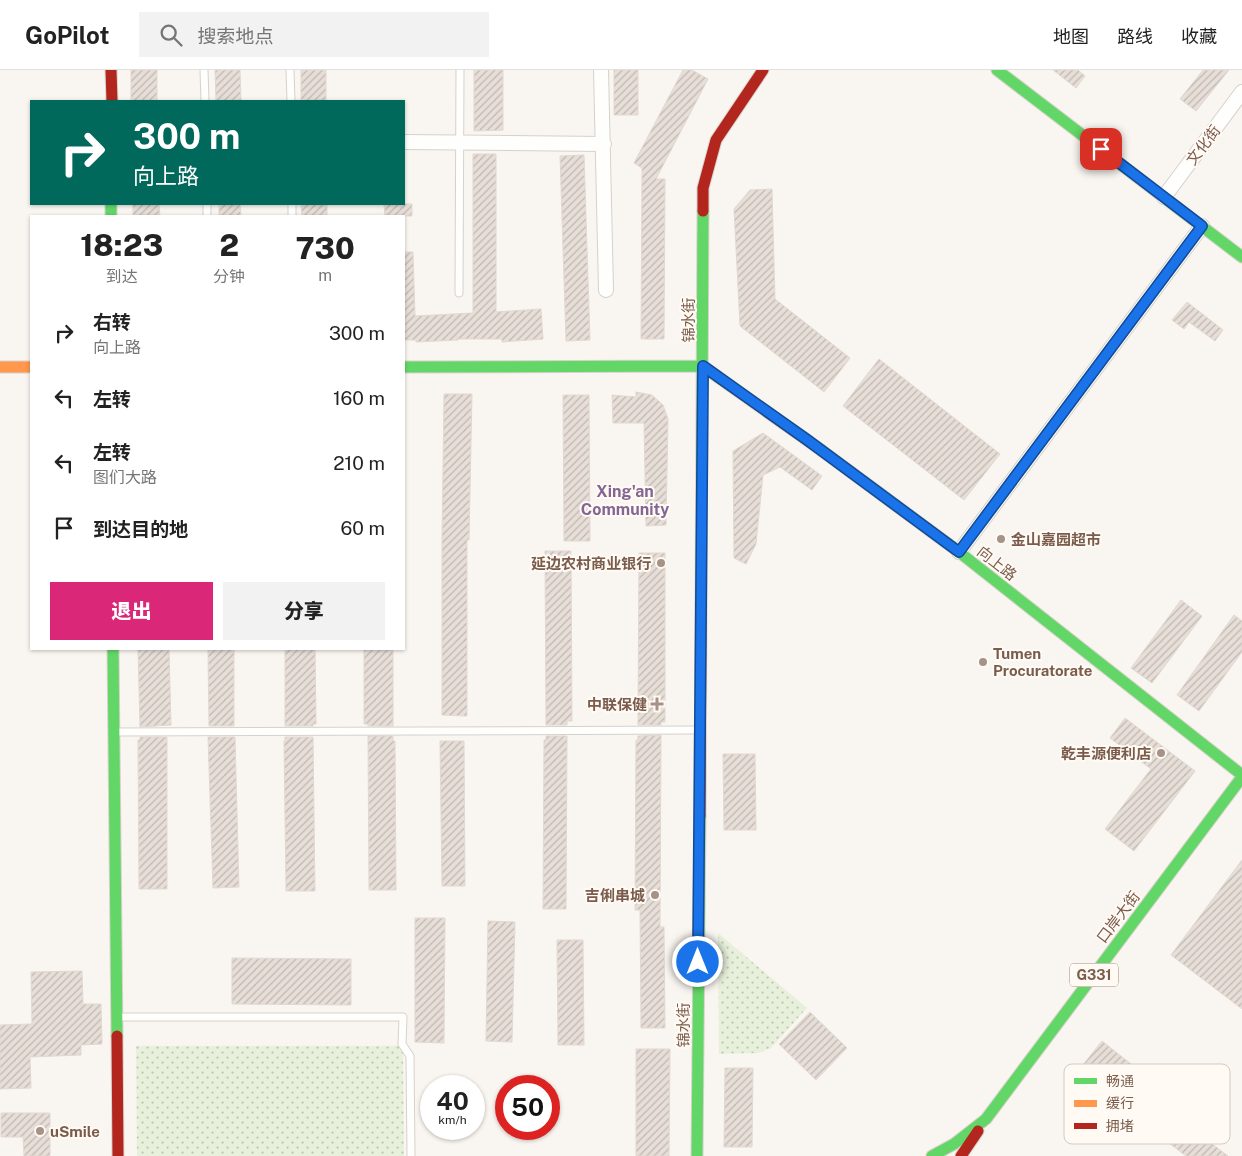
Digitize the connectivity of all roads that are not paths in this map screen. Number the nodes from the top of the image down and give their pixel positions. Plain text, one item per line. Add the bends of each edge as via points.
1 (111, 70) edge
2 (204, 70) edge
3 (290, 70) edge
4 (460, 70) edge
5 (602, 70) edge
6 (763, 70) edge
7 (997, 70) edge
8 (1242, 92) edge
9 (112, 100) edge
10 (205, 100) edge
11 (291, 100) edge
12 (405, 142) edge
13 (460, 143) junction
14 (604, 144) junction
15 (1164, 197) junction
16 (1202, 226) junction
17 (1242, 257) edge
18 (606, 290) dead end
19 (459, 293) dead end
20 (703, 366) junction
21 (0, 367) edge
22 (30, 367) edge
23 (405, 367) edge
24 (959, 552) junction
25 (112, 650) edge
26 (700, 730) junction
27 (113, 732) junction
28 (1242, 776) edge
29 (116, 1017) junction
30 (986, 1119) junction
31 (118, 1156) edge
32 (411, 1156) edge
33 (697, 1156) edge
34 (932, 1156) edge
35 (961, 1156) edge

1 - 9 main road
2 - 10 lane
3 - 11 lane
4 - 13 lane
5 - 14 street
6 - 20 main road, 锦水街 via 716,140 703,188
7 - 15 main road
8 - 15 street, 文化街
12 - 13 street
13 - 14 street
13 - 19 lane
14 - 18 street
15 - 16 main road
16 - 17 main road
16 - 24 street
20 - 23 main road
20 - 24 main road, 向上路
20 - 26 main road, 锦水街
21 - 22 main road
24 - 28 main road, 向上路
25 - 27 main road
26 - 27 lane
26 - 33 main road, 锦水街
27 - 29 main road
28 - 30 main road, 口岸大街 / G331
29 - 31 main road
29 - 32 lane via 403,1017 402,1044 410,1056
30 - 34 main road, 口岸大街 / G331 via 954,1144
30 - 35 main road

